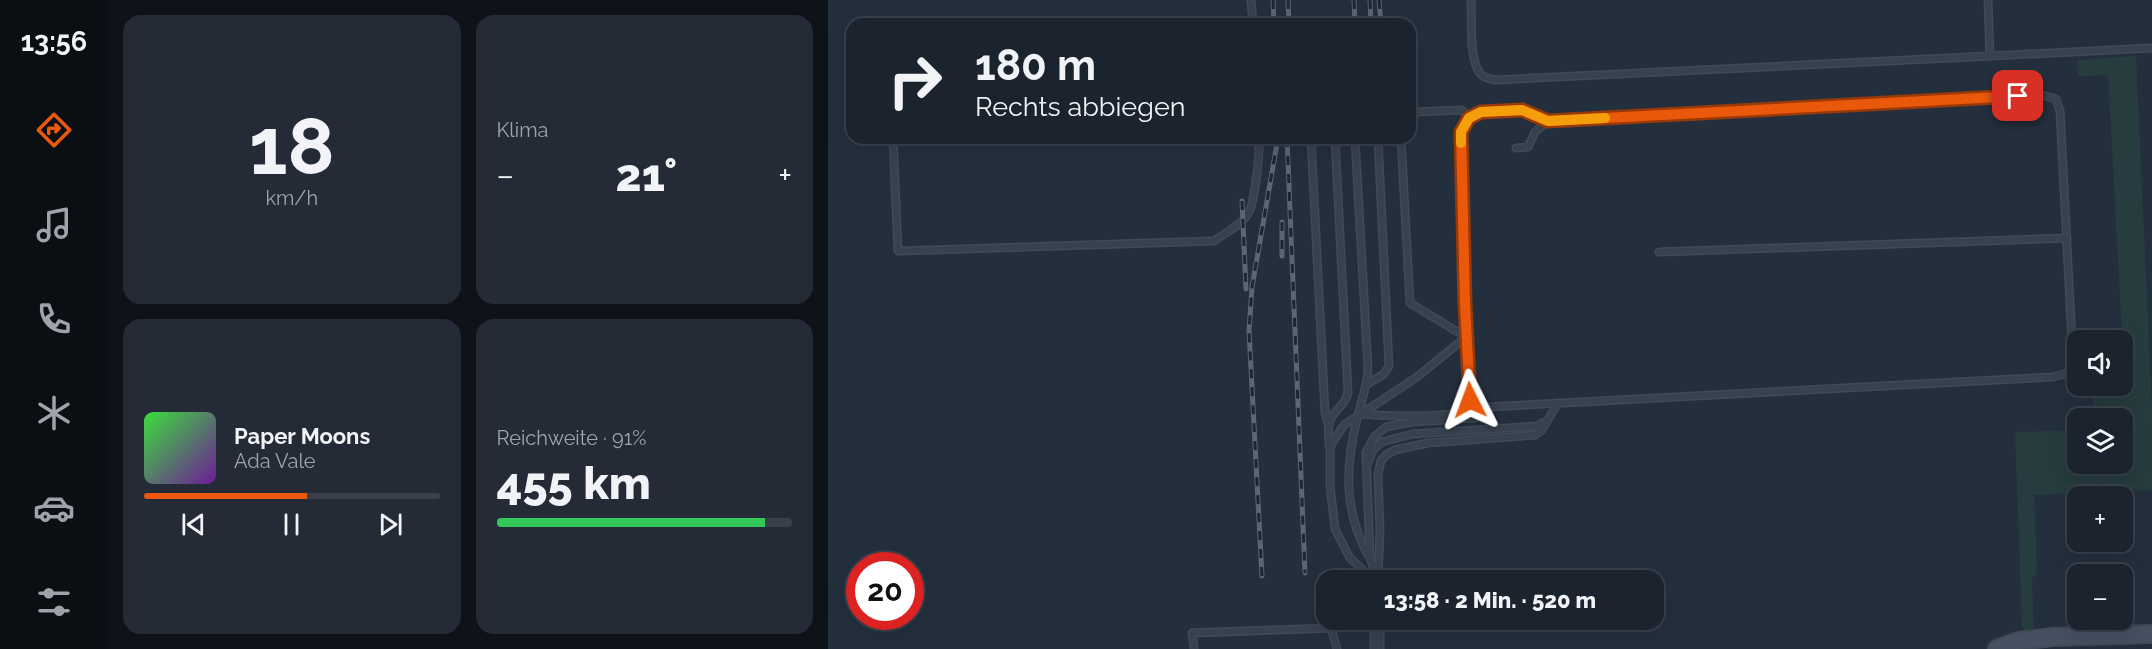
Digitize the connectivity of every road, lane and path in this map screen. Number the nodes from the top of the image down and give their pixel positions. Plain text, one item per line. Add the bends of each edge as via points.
1 (1251, 0) edge
2 (1471, 0) edge
3 (1988, 0) edge
4 (1252, 18) edge
5 (2152, 48) edge
6 (1990, 56) junction
7 (1416, 112) edge
8 (1469, 118) junction
9 (1548, 121) junction
10 (893, 144) edge
11 (1259, 144) edge
12 (1311, 144) edge
13 (1335, 144) edge
14 (1355, 144) edge
15 (1378, 144) edge
16 (1401, 144) edge
17 (1516, 148) dead end
18 (2067, 238) junction
19 (1659, 252) dead end
20 (1466, 337) junction
21 (1367, 384) junction
22 (1470, 400) junction
23 (1558, 403) junction
24 (1488, 407) junction
25 (1359, 415) junction
26 (1547, 421) junction
27 (1328, 426) junction
28 (1329, 451) junction
29 (1366, 469) junction
30 (1370, 558) junction
31 (1363, 570) edge
32 (1374, 570) edge
33 (1378, 570) edge
34 (1377, 630) edge
35 (2152, 634) edge
36 (1194, 649) edge
37 (1337, 649) edge
38 (1377, 649) edge
39 (1997, 649) edge

1 - 4 lane
2 - 6 lane via 1473,55 1483,76 1495,80
3 - 6 lane
5 - 6 lane
7 - 8 lane via 1462,110
8 - 9 lane via 1481,112 1522,110
8 - 20 lane via 1461,132
9 - 17 lane via 1535,132 1528,147
9 - 18 lane via 2042,95 2055,99 2060,111
10 - 11 lane via 898,251 1214,241 1243,221 1250,211
12 - 27 lane
13 - 27 lane via 1348,393
14 - 21 lane
15 - 21 lane via 1389,366 1384,374
16 - 20 lane via 1410,303
18 - 19 lane
18 - 23 lane via 2073,360 2067,373
20 - 22 lane
20 - 25 lane via 1417,377
21 - 25 lane
22 - 24 lane via 1477,406
22 - 25 lane via 1462,411
23 - 24 lane
23 - 26 lane
24 - 29 lane via 1475,418 1386,427 1369,444
25 - 28 lane via 1344,425
25 - 30 lane via 1350,449 1348,492 1353,520
26 - 29 lane via 1522,428 1397,438 1373,450
26 - 33 lane via 1535,435 1428,443 1386,455 1378,474
27 - 28 lane
28 - 31 lane via 1335,528 1350,558
29 - 30 lane
30 - 32 lane
34 - 38 street
35 - 39 street via 2053,637 2019,641
36 - 37 lane via 1192,633 1306,628 1331,628

